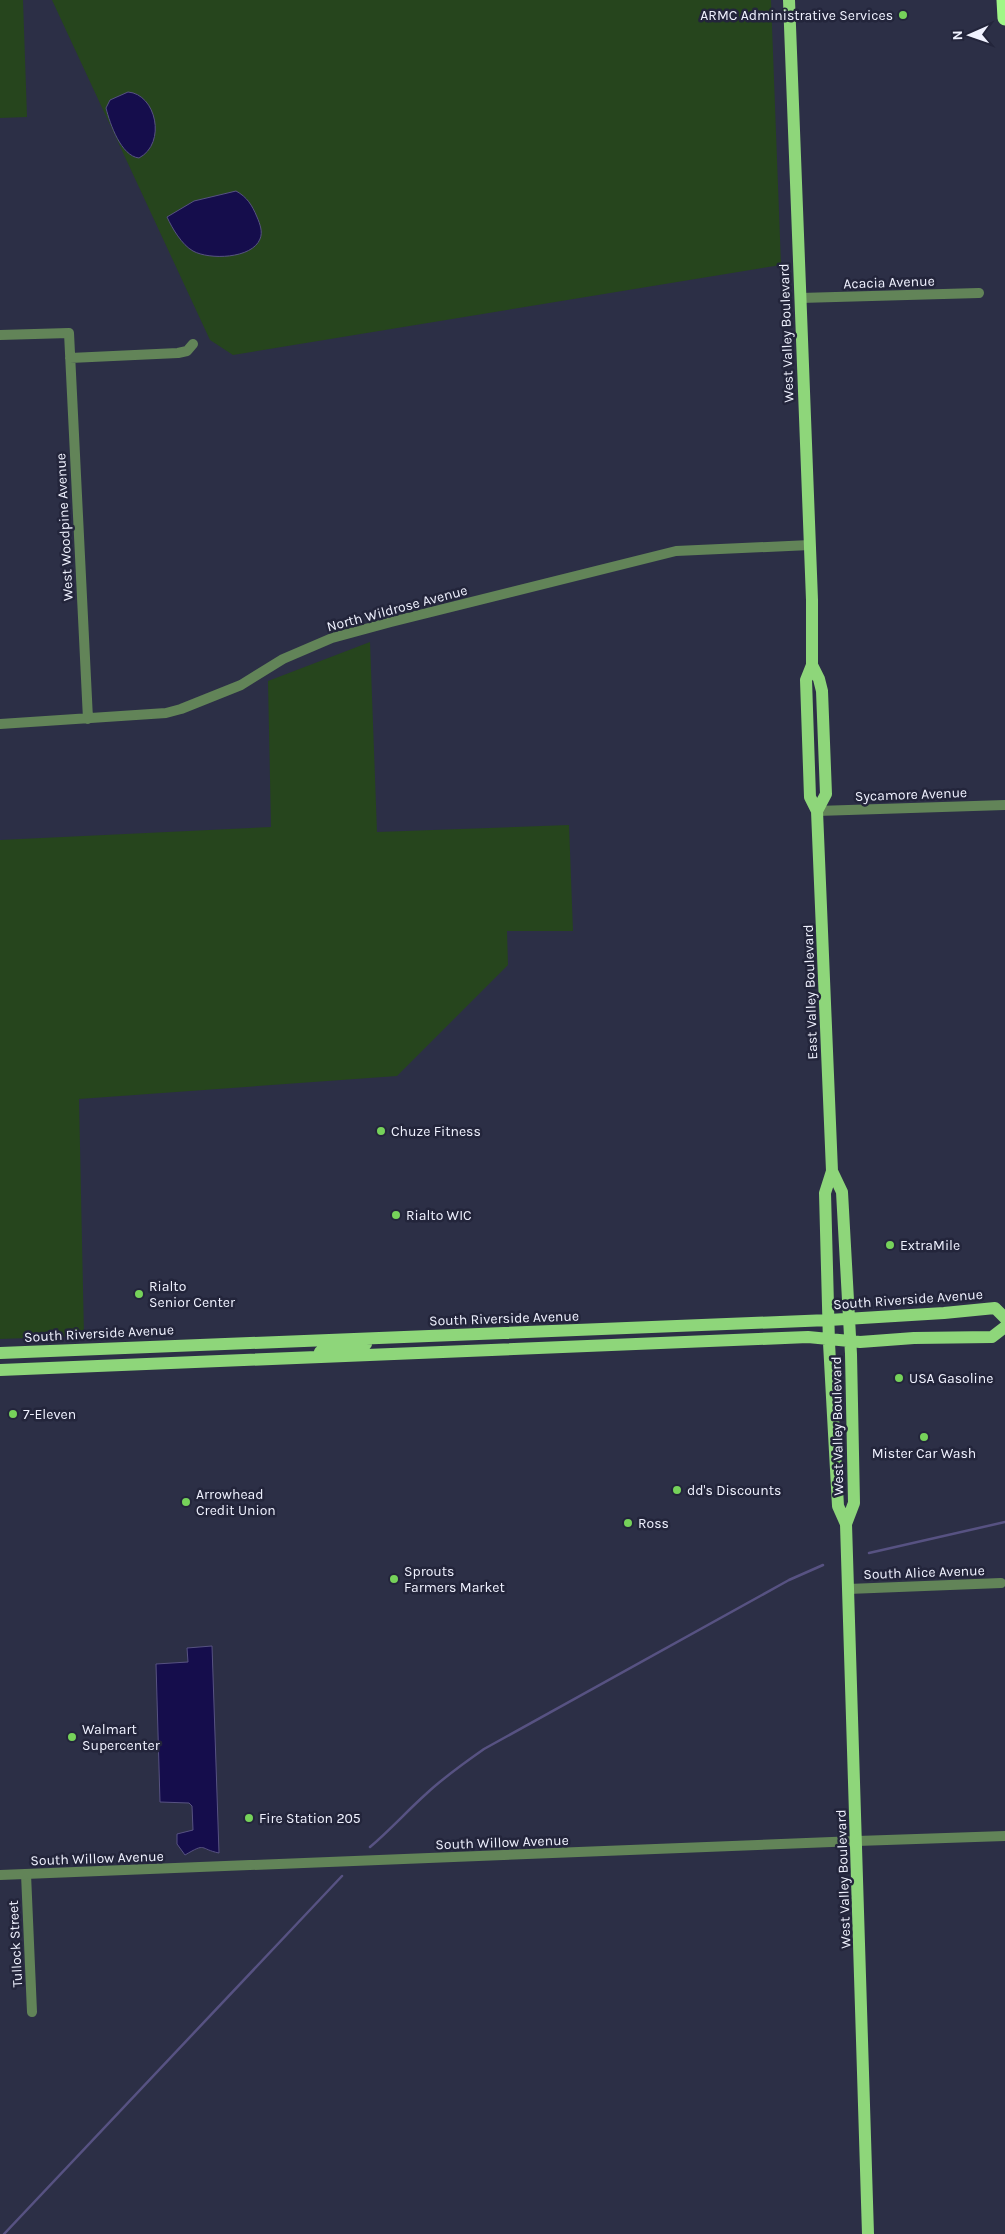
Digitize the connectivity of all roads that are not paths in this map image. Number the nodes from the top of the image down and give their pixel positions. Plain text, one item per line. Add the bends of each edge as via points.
1 (789, 0) edge
2 (1004, 0) edge
3 (1005, 18) edge
4 (980, 293) dead end
5 (800, 298) junction
6 (0, 335) edge
7 (193, 344) dead end
8 (70, 358) junction
9 (810, 545) junction
10 (88, 719) junction
11 (0, 724) edge
12 (1005, 805) edge
13 (818, 812) junction
14 (832, 1171) junction
15 (1005, 1318) edge
16 (849, 1323) junction
17 (1005, 1327) edge
18 (829, 1329) junction
19 (374, 1338) junction
20 (850, 1341) junction
21 (0, 1353) edge
22 (318, 1358) junction
23 (0, 1370) edge
24 (846, 1524) junction
25 (1001, 1583) dead end
26 (848, 1588) junction
27 (1005, 1836) edge
28 (856, 1841) junction
29 (26, 1874) junction
30 (0, 1875) edge
31 (32, 2012) dead end
32 (868, 2234) edge

1 - 5 main road, West Valley Boulevard
2 - 3 highway
4 - 5 street, Acacia Avenue
5 - 9 main road, West Valley Boulevard
6 - 8 street, West Woodpine Avenue via 69,333
7 - 8 street via 178,353
8 - 10 street, West Woodpine Avenue
9 - 10 street, North Wildrose Avenue via 692,549 658,555 332,638 283,659 241,685 181,709
9 - 13 main road, West Valley Boulevard via 812,665 819,679 826,794
10 - 11 street, North Wildrose Avenue
12 - 13 street, Sycamore Avenue
13 - 14 main road, East Valley Boulevard
14 - 16 main road, East Valley Boulevard via 842,1192
14 - 18 main road, East Valley Boulevard via 825,1193
15 - 16 main road, South Riverside Avenue via 995,1308
16 - 18 main road, South Riverside Avenue
16 - 20 main road, West Valley Boulevard
17 - 20 main road, South Riverside Avenue via 992,1337
18 - 19 main road, South Riverside Avenue
18 - 20 main road, South Riverside Avenue
18 - 22 main road, South Riverside Avenue
18 - 24 main road, West Valley Boulevard via 838,1506
19 - 21 main road, South Riverside Avenue
19 - 22 main road via 363,1346 325,1349
20 - 24 main road, West Valley Boulevard via 854,1503
22 - 23 main road, South Riverside Avenue
24 - 26 main road, West Valley Boulevard
25 - 26 street, South Alice Avenue
26 - 28 main road, West Valley Boulevard
27 - 28 street, South Willow Avenue
28 - 29 street, South Willow Avenue
28 - 32 main road, West Valley Boulevard
29 - 30 street, South Willow Avenue
29 - 31 street, Tullock Street

